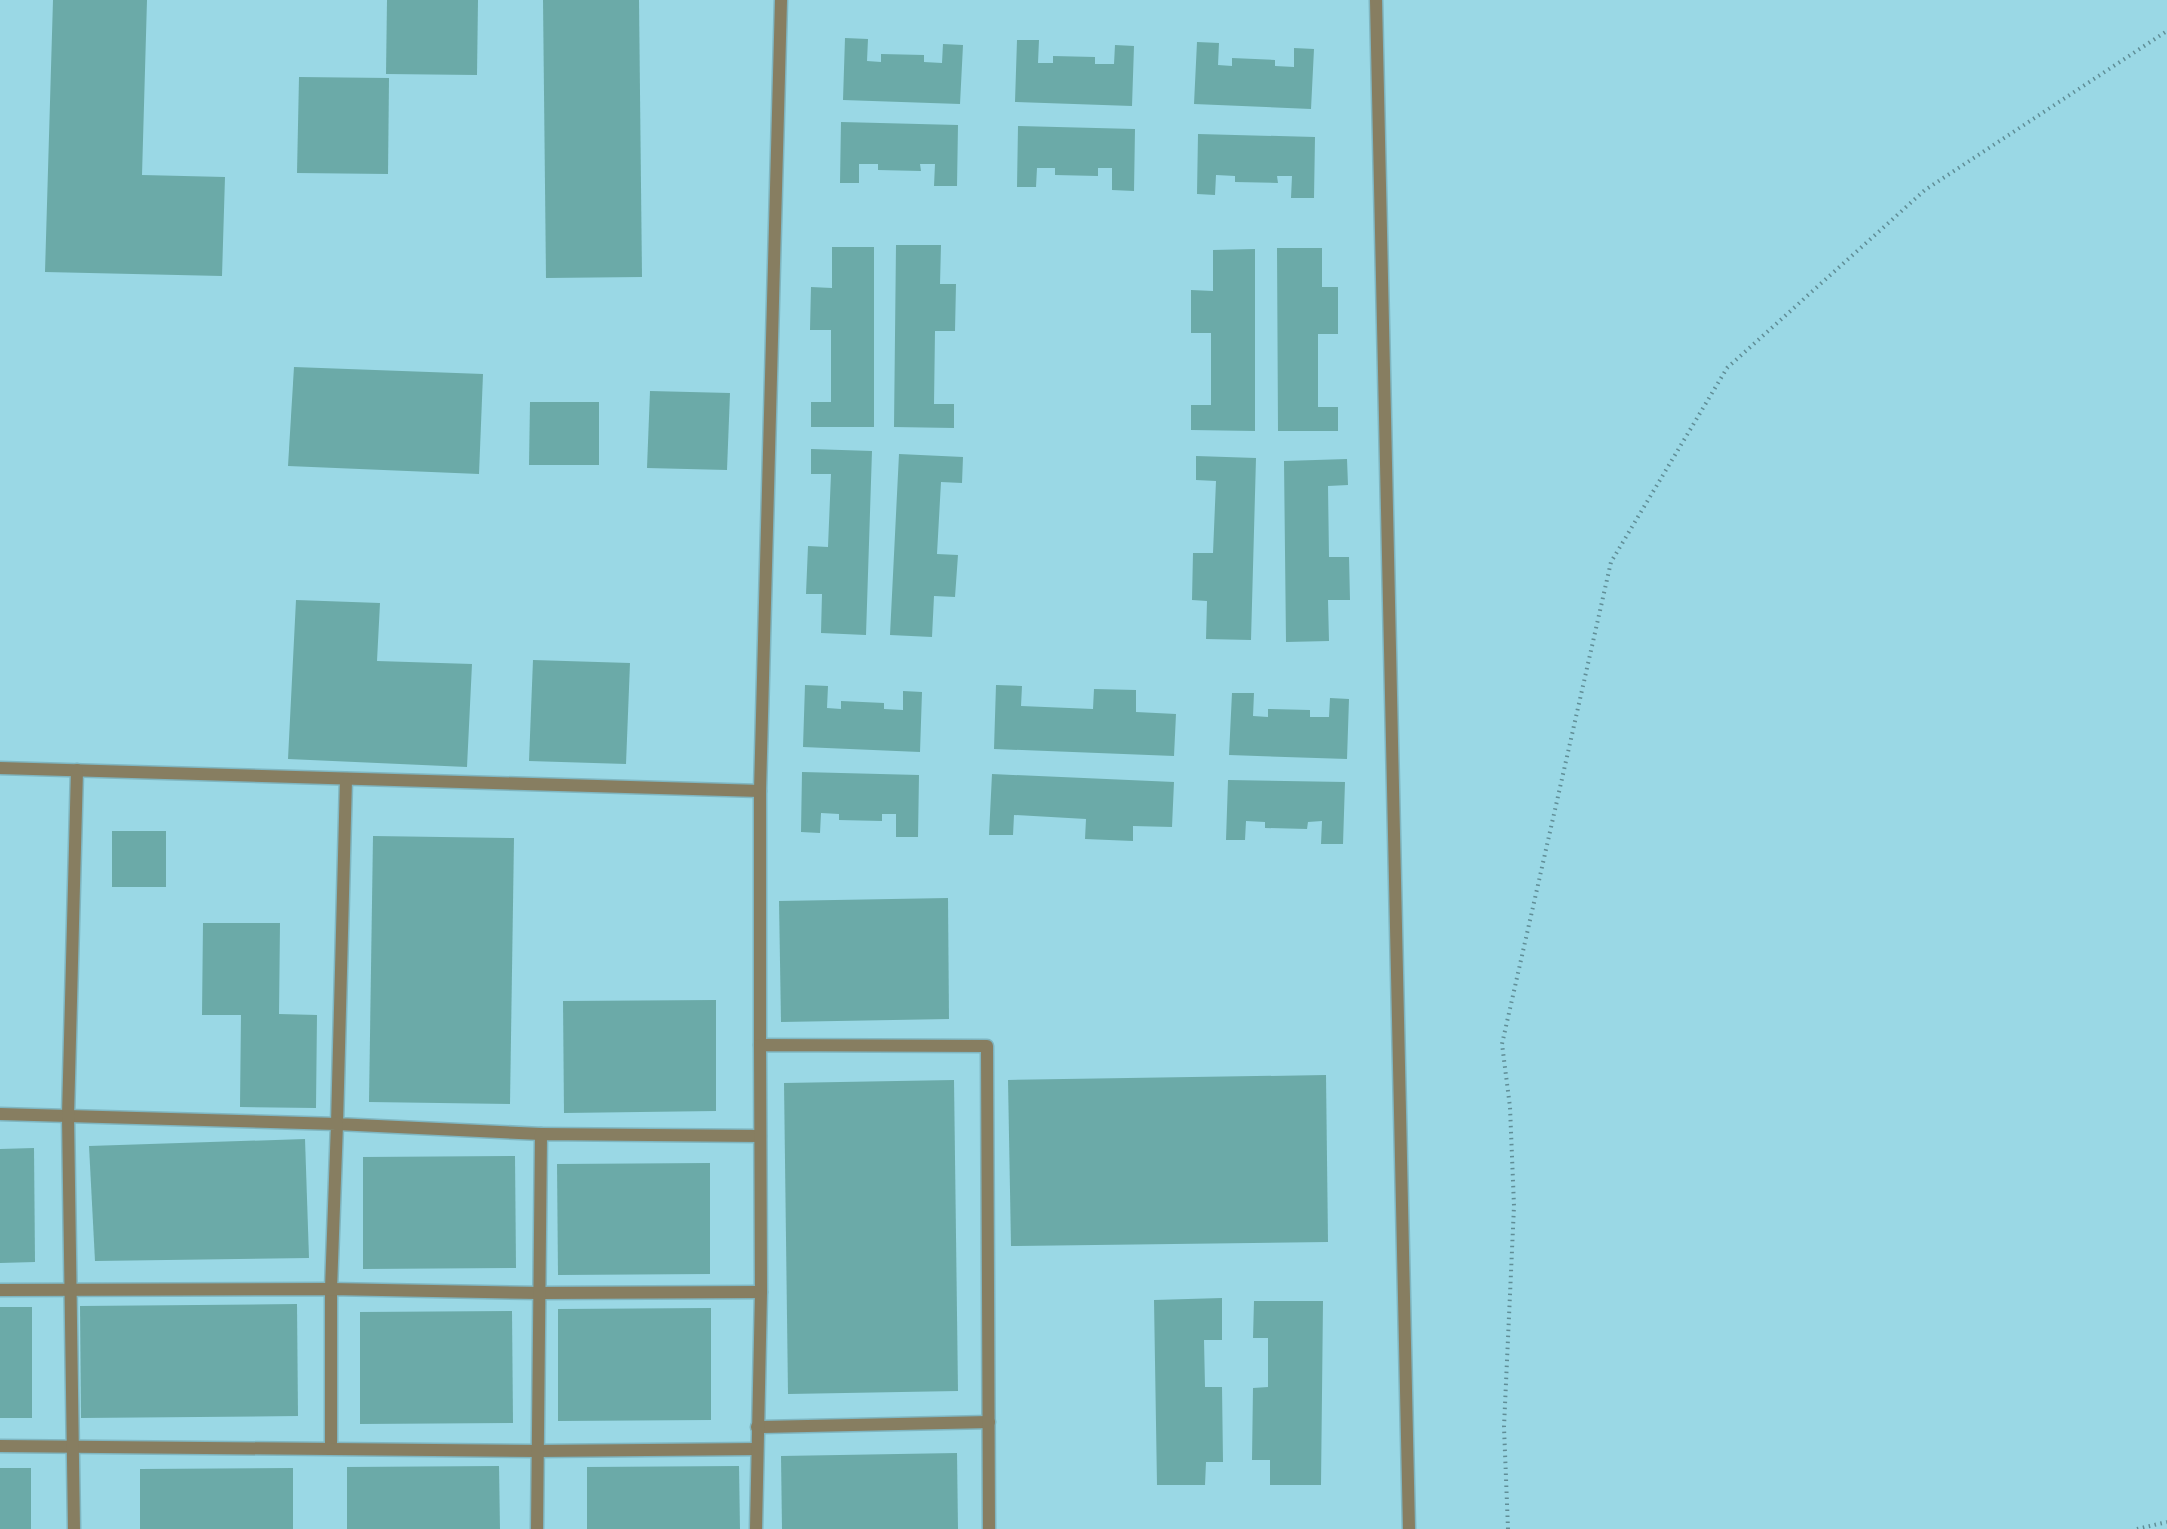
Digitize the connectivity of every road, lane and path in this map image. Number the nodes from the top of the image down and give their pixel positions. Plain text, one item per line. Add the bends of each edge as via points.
1 (781, 0) edge
2 (1376, 0) edge
3 (2167, 31) edge
4 (0, 768) edge
5 (77, 770) junction
6 (346, 779) junction
7 (760, 792) junction
8 (760, 1046) junction
9 (0, 1114) edge
10 (68, 1116) junction
11 (337, 1124) junction
12 (541, 1134) junction
13 (760, 1136) junction
14 (71, 1289) junction
15 (331, 1289) junction
16 (0, 1290) edge
17 (760, 1292) junction
18 (539, 1293) junction
19 (989, 1422) junction
20 (757, 1427) junction
21 (0, 1446) edge
22 (73, 1446) junction
23 (331, 1447) junction
24 (757, 1449) junction
25 (537, 1450) junction
26 (2167, 1522) edge
27 (74, 1529) edge
28 (537, 1529) edge
29 (756, 1529) edge
30 (989, 1529) edge
31 (1410, 1529) edge
32 (1508, 1529) edge
33 (2137, 1529) edge

1 - 7 street
2 - 31 street
3 - 32 path via 1925,190 1727,368 1611,562 1502,1044 1510,1107 1514,1206 1504,1426
4 - 5 street
5 - 6 street
5 - 10 street
6 - 7 street
6 - 11 street
7 - 8 street
8 - 13 street
8 - 19 street via 987,1046
9 - 10 street
10 - 11 street
10 - 14 street
11 - 12 street
11 - 15 street
12 - 13 street
12 - 18 street
13 - 17 street
14 - 15 street
14 - 16 street
14 - 22 street
15 - 18 street
15 - 23 street
17 - 18 street
17 - 20 street
18 - 25 street
19 - 20 street
19 - 30 street
20 - 24 street
21 - 22 street
22 - 23 street
22 - 27 street
23 - 25 street
24 - 25 street
24 - 29 street
25 - 28 street
26 - 33 path

